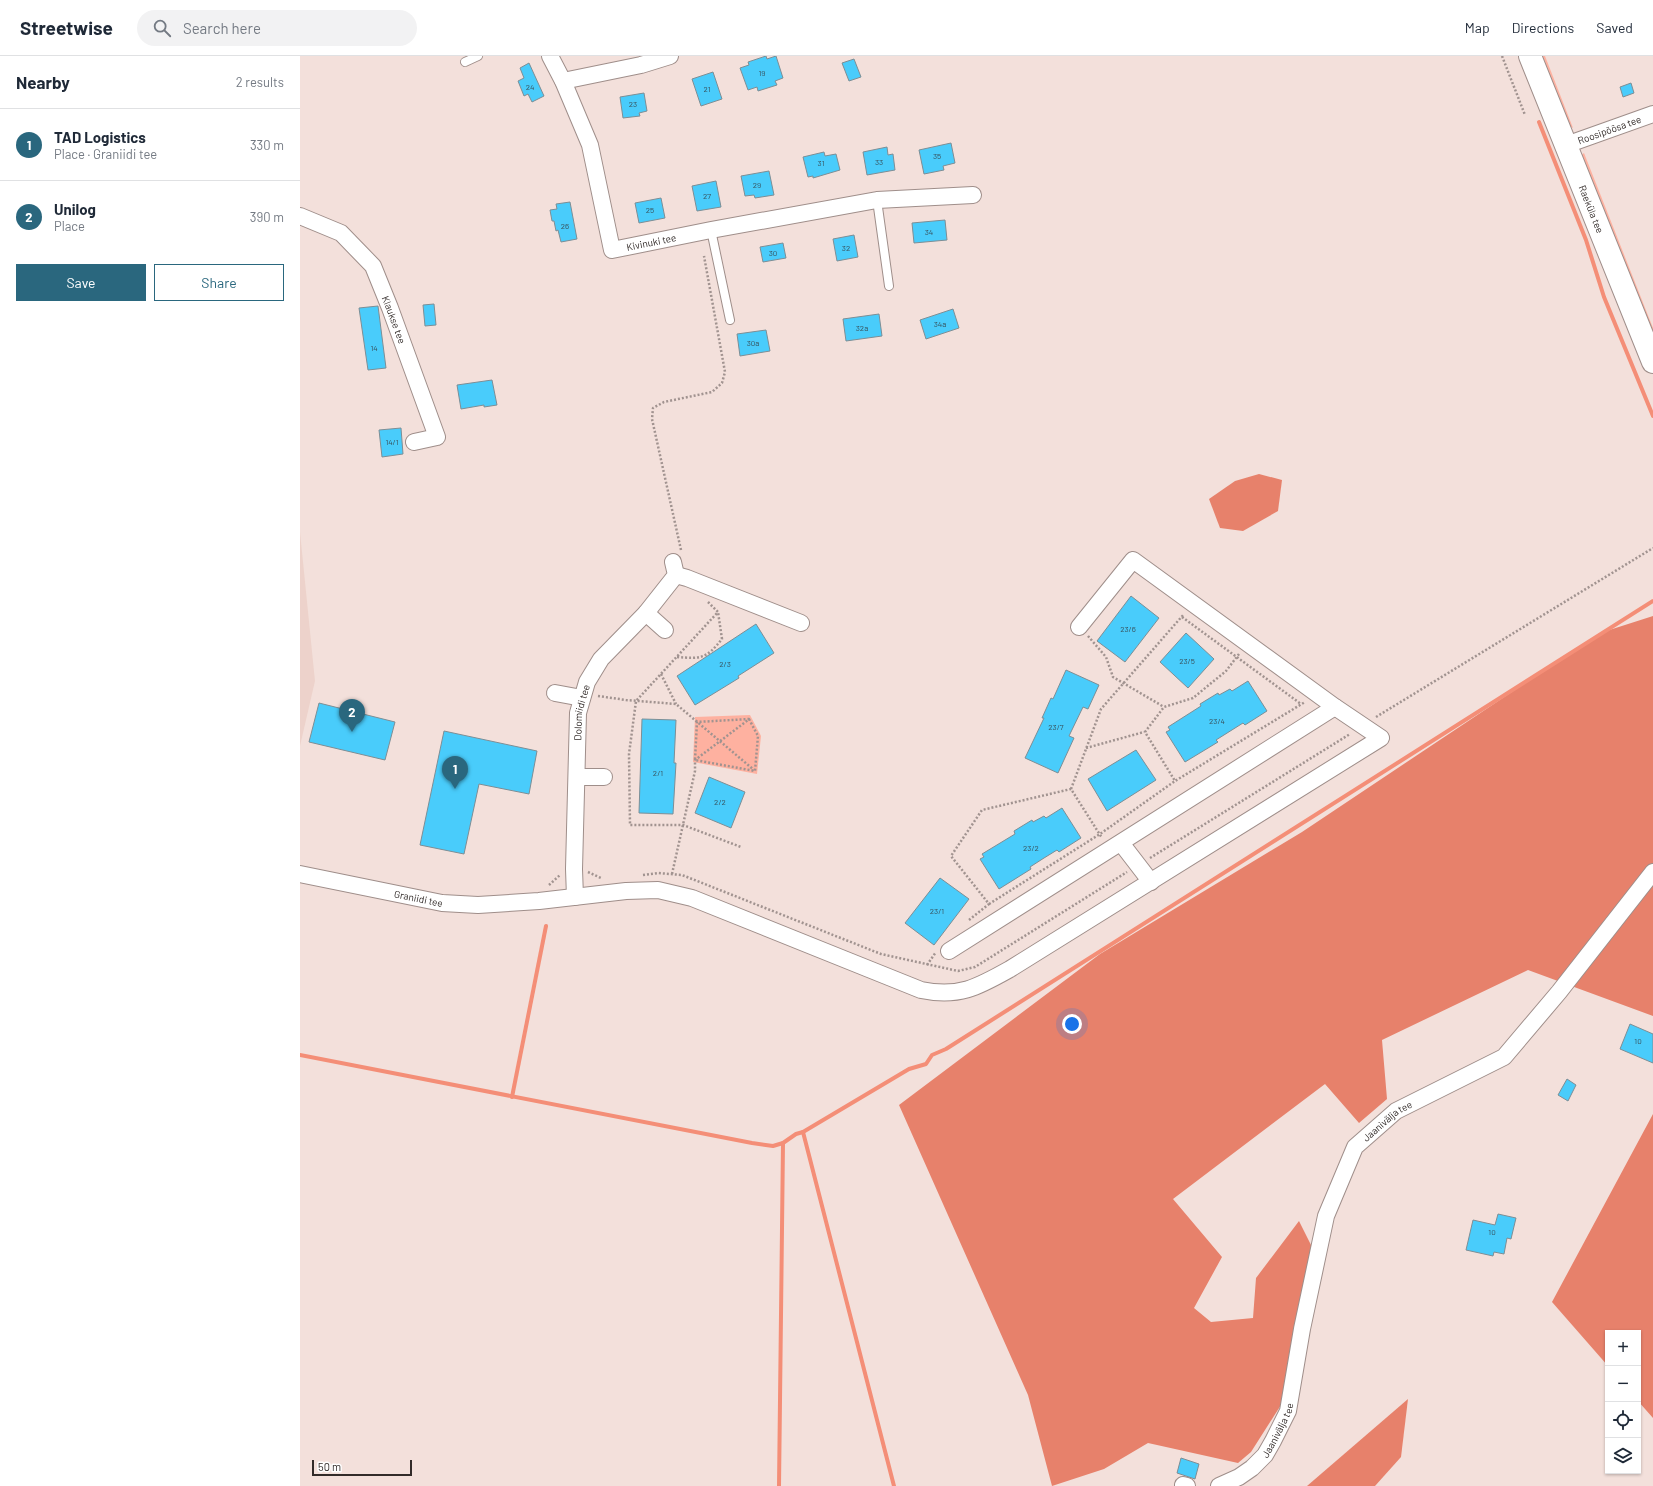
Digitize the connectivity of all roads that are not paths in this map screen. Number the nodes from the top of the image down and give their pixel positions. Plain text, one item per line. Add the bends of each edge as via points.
1 (478, 56) edge
2 (550, 56) edge
3 (670, 56) edge
4 (1530, 56) edge
5 (465, 62) dead end
6 (563, 81) junction
7 (1653, 114) edge
8 (1566, 145) junction
9 (973, 195) dead end
10 (877, 200) junction
11 (300, 216) edge
12 (705, 231) junction
13 (889, 286) dead end
14 (730, 320) dead end
15 (1653, 362) edge
16 (414, 442) dead end
17 (646, 613) junction
18 (800, 623) dead end
19 (1080, 626) road end
20 (665, 630) dead end
21 (555, 693) dead end
22 (587, 696) junction
23 (1335, 707) junction
24 (577, 777) junction
25 (604, 777) dead end
26 (1115, 847) junction
27 (1653, 872) edge
28 (300, 874) edge
29 (1151, 882) junction
30 (575, 897) junction
31 (944, 950) road end
32 (1219, 1486) edge

1 - 5 lane
2 - 6 street
3 - 6 street via 641,65
4 - 8 street, Raeküla tee
6 - 12 street, Kivinuki tee via 590,145 612,250
7 - 8 street, Roosipõõsa tee
8 - 15 street, Raeküla tee
9 - 10 street, Kivinuki tee
10 - 12 street, Kivinuki tee
10 - 13 lane
11 - 16 street, Klaukse tee via 341,233 373,266 437,436
12 - 14 lane
17 - 18 street, Dolomiidi tee via 677,571
17 - 20 street
17 - 22 street, Dolomiidi tee via 601,659 587,682
19 - 23 street via 1133,560
21 - 22 street
22 - 24 street, Dolomiidi tee via 578,713
23 - 26 street
23 - 29 street, Graniidi tee via 1381,738
24 - 25 street
24 - 30 street, Dolomiidi tee
26 - 29 street via 1138,865
26 - 31 street
27 - 32 street, Jaanivälja tee via 1560,992 1504,1057 1396,1110 1355,1147 1326,1216 1288,1411 1265,1455 1239,1477
28 - 30 street, Graniidi tee via 442,903 478,905
29 - 30 street, Graniidi tee via 982,984 968,990 936,993 920,990 692,898 670,892 626,891

